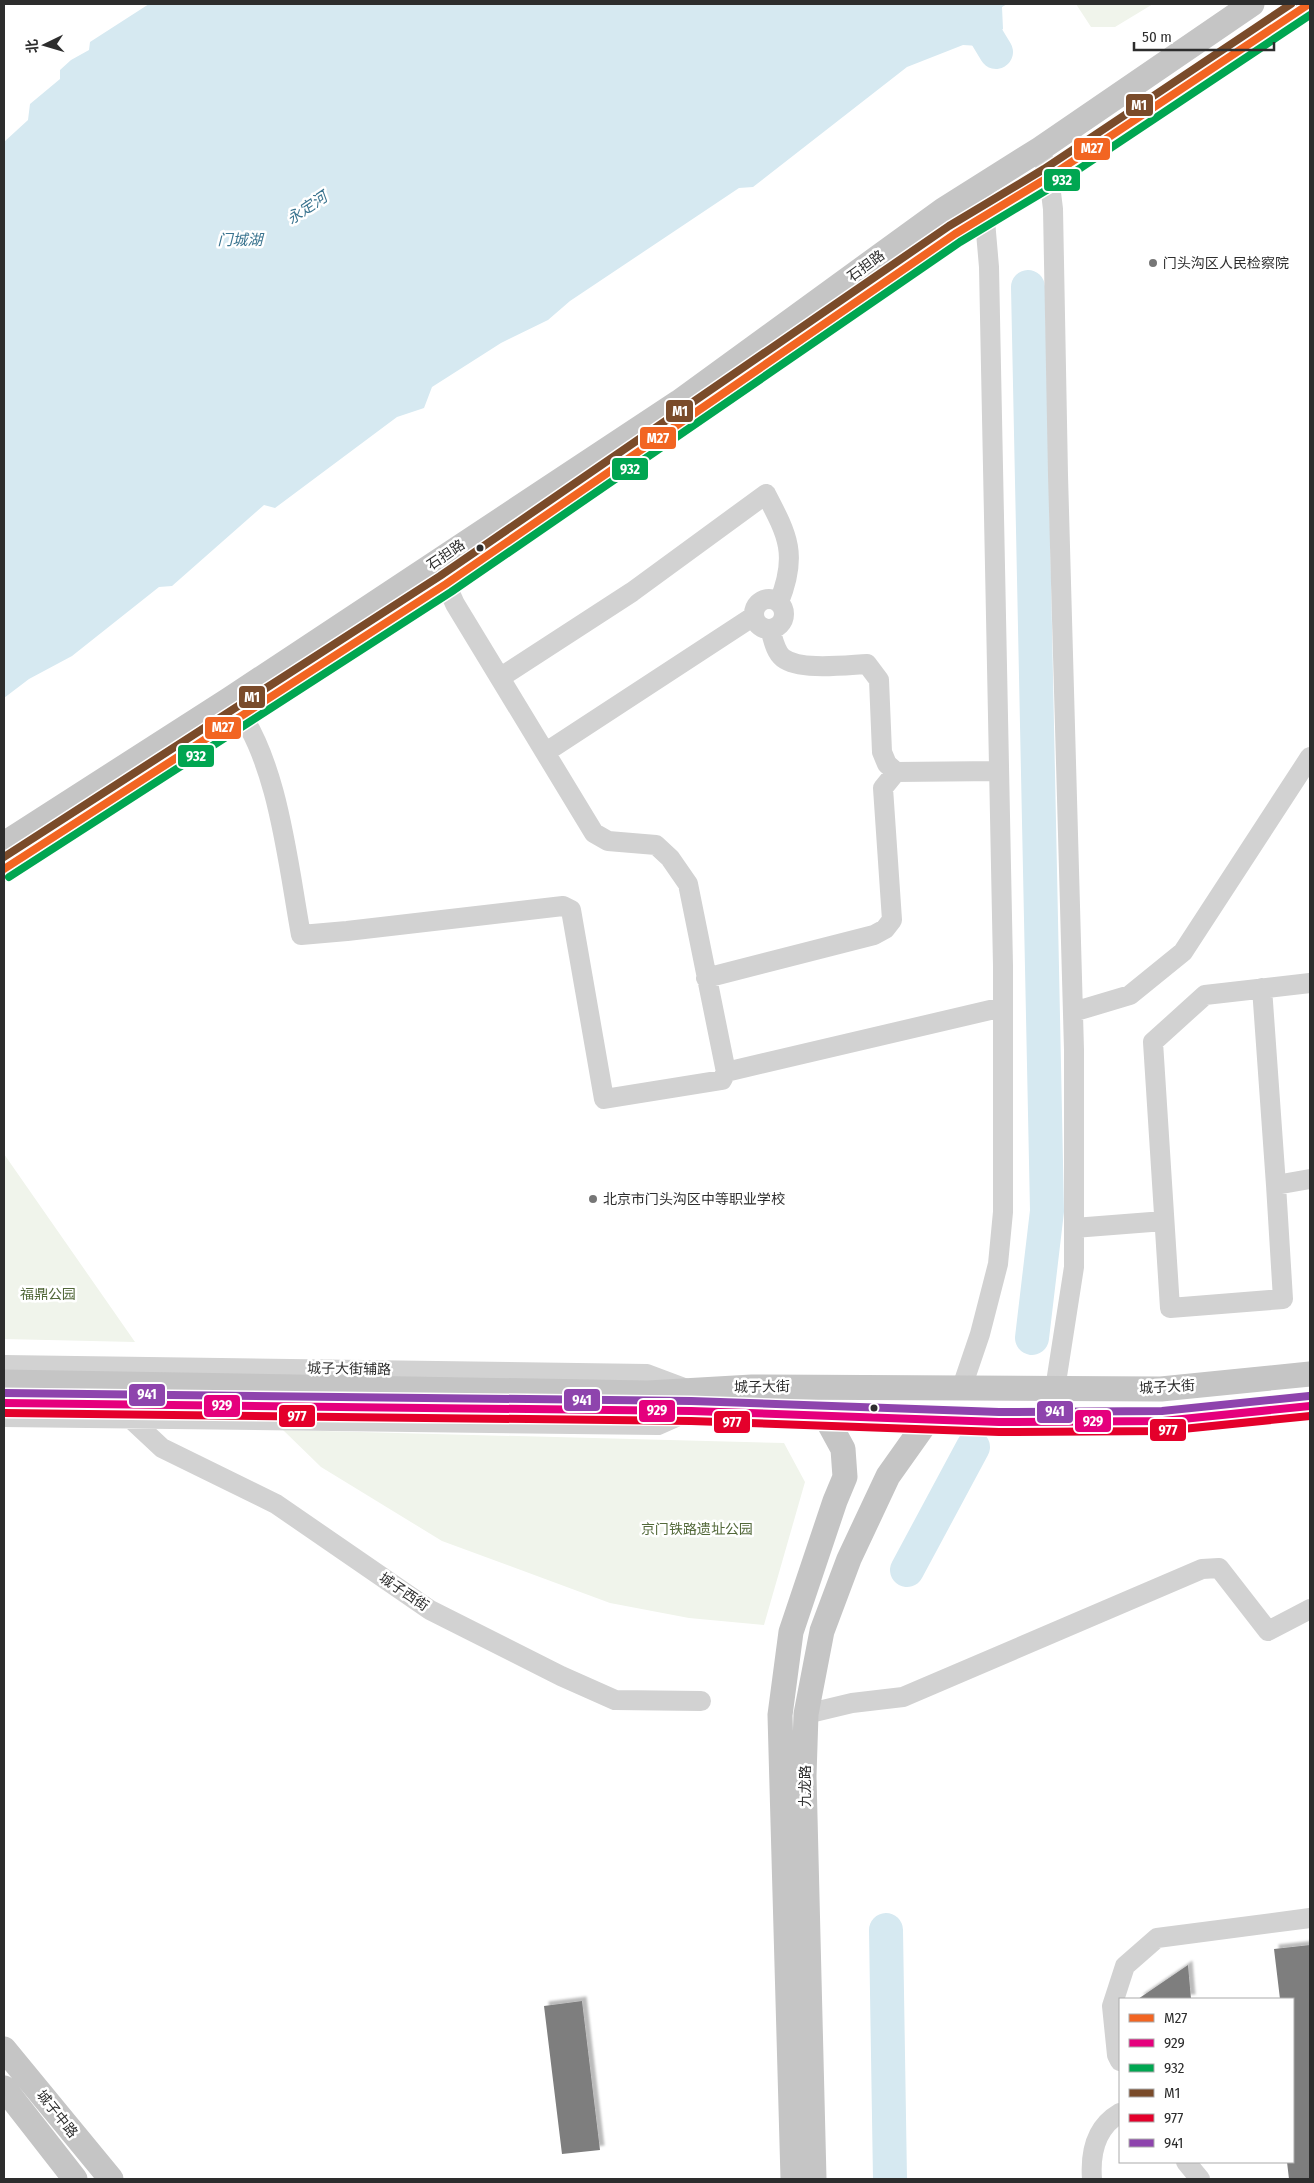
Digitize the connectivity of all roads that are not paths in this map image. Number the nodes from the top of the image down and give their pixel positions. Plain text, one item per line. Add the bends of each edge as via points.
1 (1252, 4) edge
2 (1309, 4) edge
3 (1040, 149) junction
4 (1049, 177) junction
5 (982, 186) junction
6 (984, 216) junction
7 (446, 584) junction
8 (779, 602) junction
9 (754, 616) junction
10 (770, 629) junction
11 (501, 677) junction
12 (236, 706) junction
13 (546, 752) junction
14 (1310, 758) edge
15 (999, 771) junction
16 (896, 772) junction
17 (4, 844) edge
18 (4, 869) edge
19 (706, 978) junction
20 (1310, 983) edge
21 (1262, 988) junction
22 (1003, 1007) junction
23 (1073, 1012) junction
24 (726, 1072) junction
25 (1310, 1179) edge
26 (1276, 1185) junction
27 (1164, 1221) junction
28 (1074, 1228) junction
29 (4, 1365) edge
30 (1310, 1374) edge
31 (4, 1382) edge
32 (962, 1387) junction
33 (1055, 1390) junction
34 (691, 1400) junction
35 (4, 1403) edge
36 (1310, 1406) edge
37 (825, 1416) junction
38 (4, 1417) edge
39 (132, 1420) junction
40 (927, 1421) junction
41 (1310, 1609) edge
42 (701, 1701) dead end
43 (806, 1714) junction
44 (1310, 1918) edge
45 (4, 2049) edge
46 (1119, 2059) edge
47 (4, 2088) edge
48 (1119, 2113) edge
49 (1187, 2163) edge
50 (75, 2179) edge
51 (111, 2179) edge
52 (793, 2179) edge
53 (814, 2179) edge
54 (1092, 2179) edge
55 (1200, 2179) edge

1 - 3 main road, 石担路
2 - 4 main road, 石担路
3 - 4 street
3 - 5 main road, 石担路
4 - 6 main road, 石担路
4 - 23 street via 1053,208
5 - 6 street
5 - 12 main road, 石担路 via 943,210 679,402
6 - 7 main road, 石担路
6 - 15 street via 989,267
7 - 11 street
7 - 12 main road, 石担路
8 - 9 street via 764,599 756,606
8 - 10 street via 784,610 784,620 777,628
8 - 11 street via 790,564 787,537 766,494 632,592
9 - 10 street via 758,625
9 - 13 street
10 - 16 street via 774,645 782,657 796,664 867,664 878,680 882,752 887,764
11 - 13 street
12 - 17 main road, 石担路
12 - 18 main road, 石担路
12 - 24 street via 253,734 274,789 301,935 563,906 571,910 604,1099 722,1080
13 - 19 street via 594,832 608,841 656,845 670,858 688,884
14 - 23 street via 1183,952 1130,994
15 - 16 street
15 - 22 street
16 - 19 street via 883,788 892,920 885,930
19 - 24 street
20 - 21 street
21 - 26 street
21 - 27 street via 1205,995 1153,1042
22 - 24 street
22 - 32 street via 1003,1212 998,1264
23 - 28 street
25 - 26 street
26 - 27 street via 1283,1299 1170,1308
27 - 28 street
28 - 33 street via 1074,1267
29 - 34 street, 城子大街辅路 via 647,1374
30 - 33 main road, 城子大街 via 1161,1389
31 - 34 main road, 城子大街 via 648,1393
32 - 33 main road, 城子大街
32 - 34 main road, 城子大街 via 752,1387
34 - 35 main road, 城子大街
34 - 37 main road, 城子大街
34 - 39 street via 658,1424
36 - 40 main road, 城子大街 via 1163,1421
37 - 40 main road, 城子大街
37 - 52 main road, 九龙路 via 844,1449 845,1477 790,1632 780,1715
38 - 39 street
39 - 42 street, 城子西街 via 162,1448 276,1504 430,1610 552,1671 615,1700
40 - 43 main road, 九龙路 via 888,1476 849,1560 822,1632
41 - 43 street via 1268,1631 1218,1568 1202,1569 903,1697 852,1703
43 - 53 main road, 九龙路 via 804,1776
44 - 46 street via 1157,1938 1124,1966 1112,2006
45 - 51 main road, 城子中路
47 - 50 main road, 城子中路
48 - 54 street via 1108,2120 1095,2142
49 - 55 street

